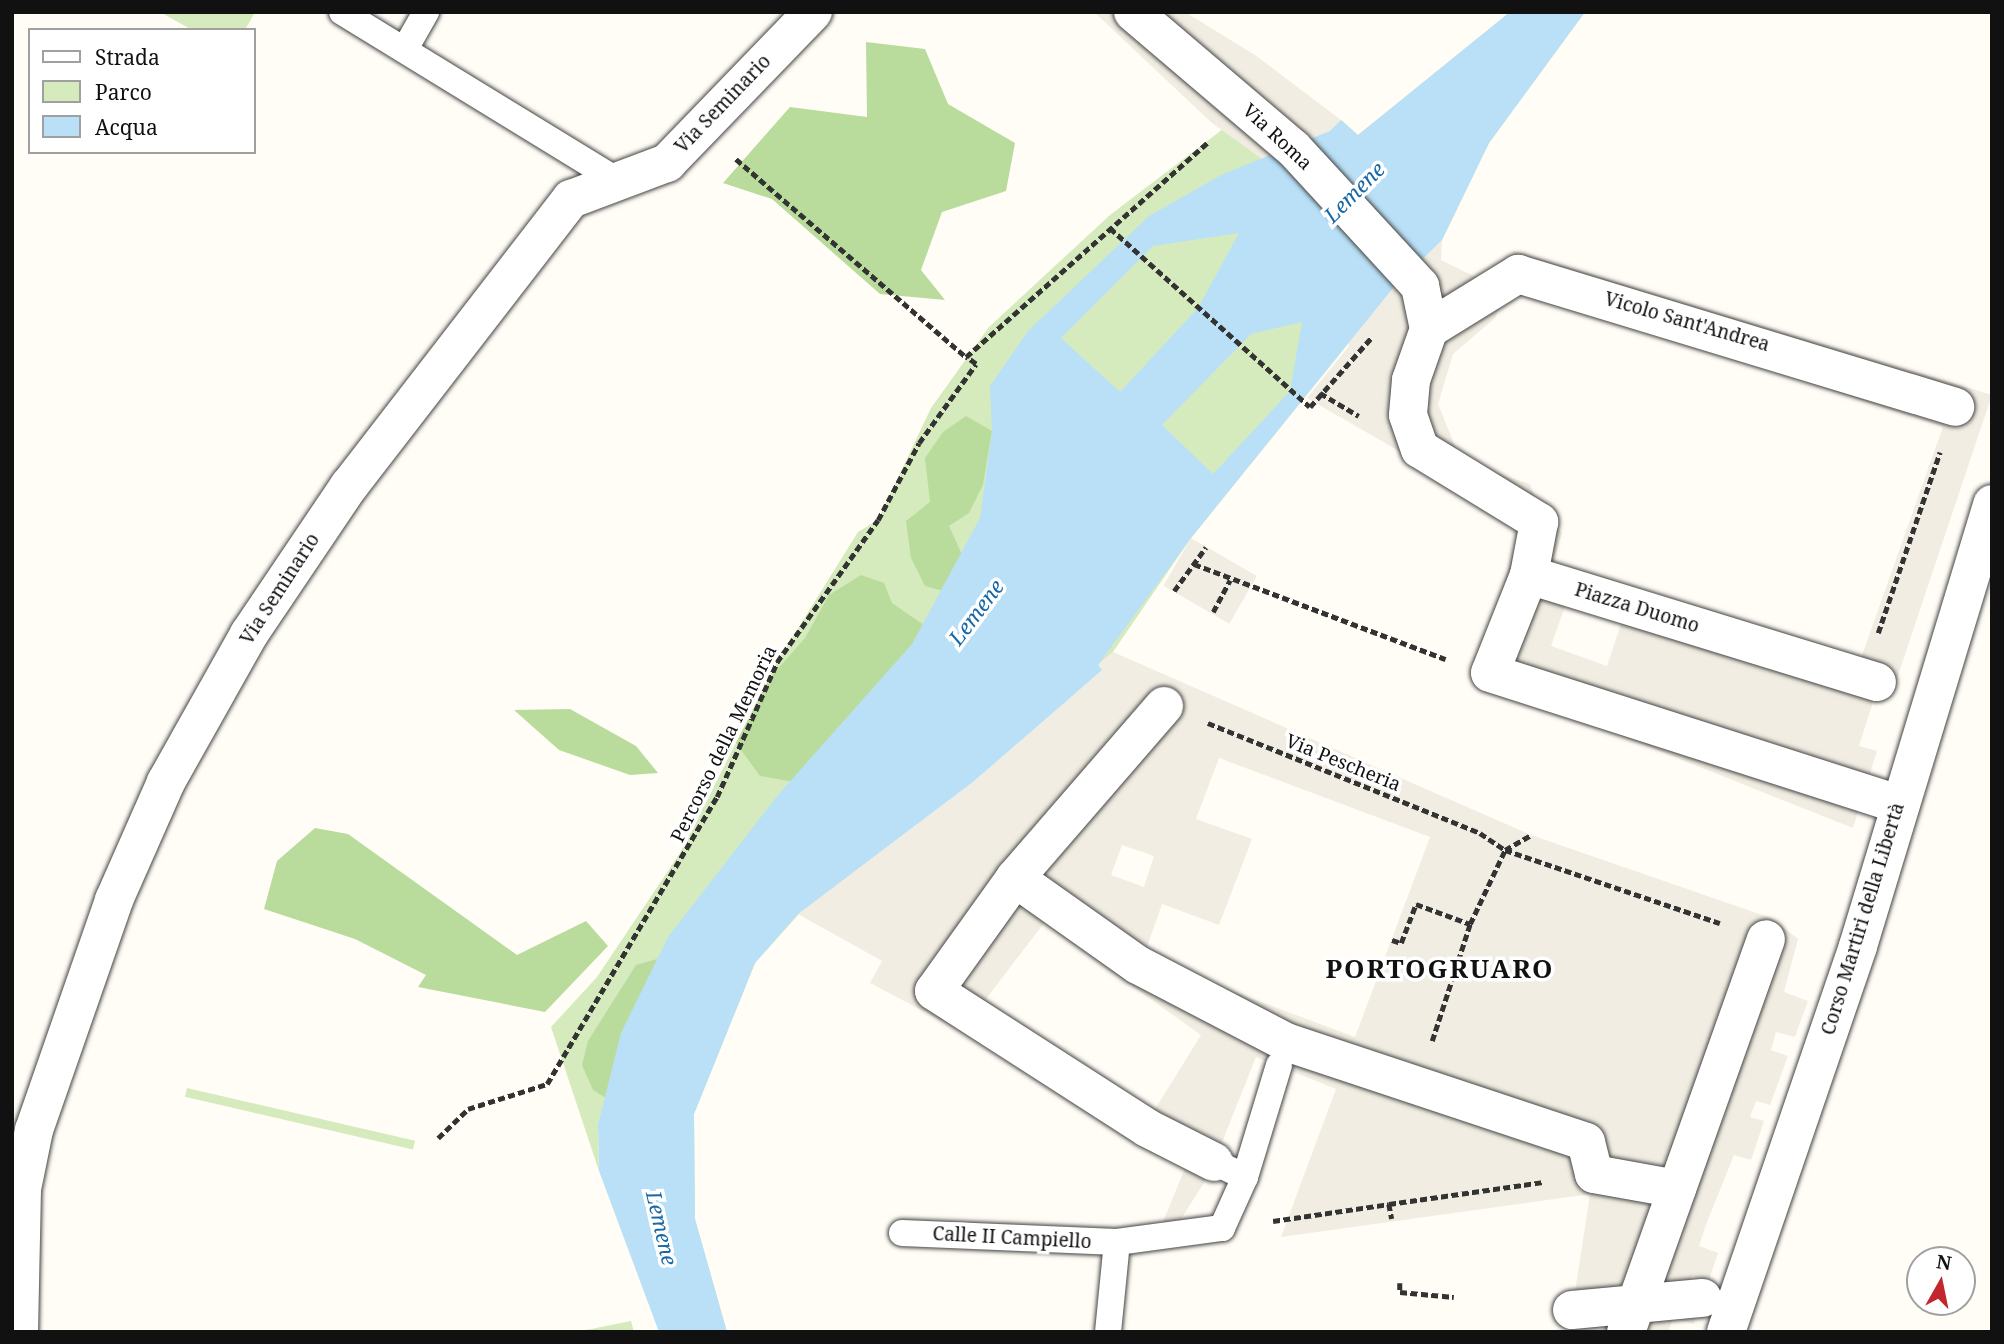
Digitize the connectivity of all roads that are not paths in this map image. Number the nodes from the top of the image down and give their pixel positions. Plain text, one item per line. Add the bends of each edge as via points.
1 (342, 12) edge
2 (425, 12) edge
3 (813, 12) edge
4 (1133, 12) edge
5 (405, 49) junction
6 (614, 179) junction
7 (1429, 329) junction
8 (1950, 424) road end
9 (1992, 504) edge
10 (1985, 553) edge
11 (1529, 575) junction
12 (1875, 664) road end
13 (1164, 706) road end
14 (1898, 804) junction
15 (1015, 878) junction
16 (1766, 939) road end
17 (1282, 1053) junction
18 (1229, 1169) junction
19 (1677, 1189) junction
20 (902, 1233) dead end
21 (1117, 1242) junction
22 (1702, 1298) dead end
23 (1572, 1310) dead end
24 (1630, 1317) edge
25 (19, 1332) edge
26 (1108, 1332) edge
27 (1726, 1332) edge

1 - 5 lane
2 - 5 lane
3 - 6 street, Via Seminario via 667,163
4 - 7 street, Via Roma via 1293,148 1415,280
5 - 6 lane
6 - 25 street, Via Seminario via 571,199 349,486 249,634 166,782 114,900 34,1130 22,1189
7 - 8 street, Vicolo Sant'Andrea via 1518,274
7 - 11 street via 1411,380 1408,415 1420,449 1539,522
9 - 10 street, Corso Martiri della Libertà
10 - 14 street, Corso Martiri della Libertà
11 - 12 street, Piazza Duomo
11 - 14 street via 1490,673
13 - 15 street
14 - 27 street, Corso Martiri della Libertà via 1858,946
15 - 17 street via 1138,965
15 - 18 street via 934,991 1147,1128
16 - 19 street
17 - 18 lane
17 - 19 street via 1417,1087 1586,1142 1594,1174
18 - 21 lane via 1222,1228
19 - 24 street
20 - 21 lane, Calle II Campiello
21 - 26 lane, Calle II Campiello
22 - 24 street
23 - 24 street

